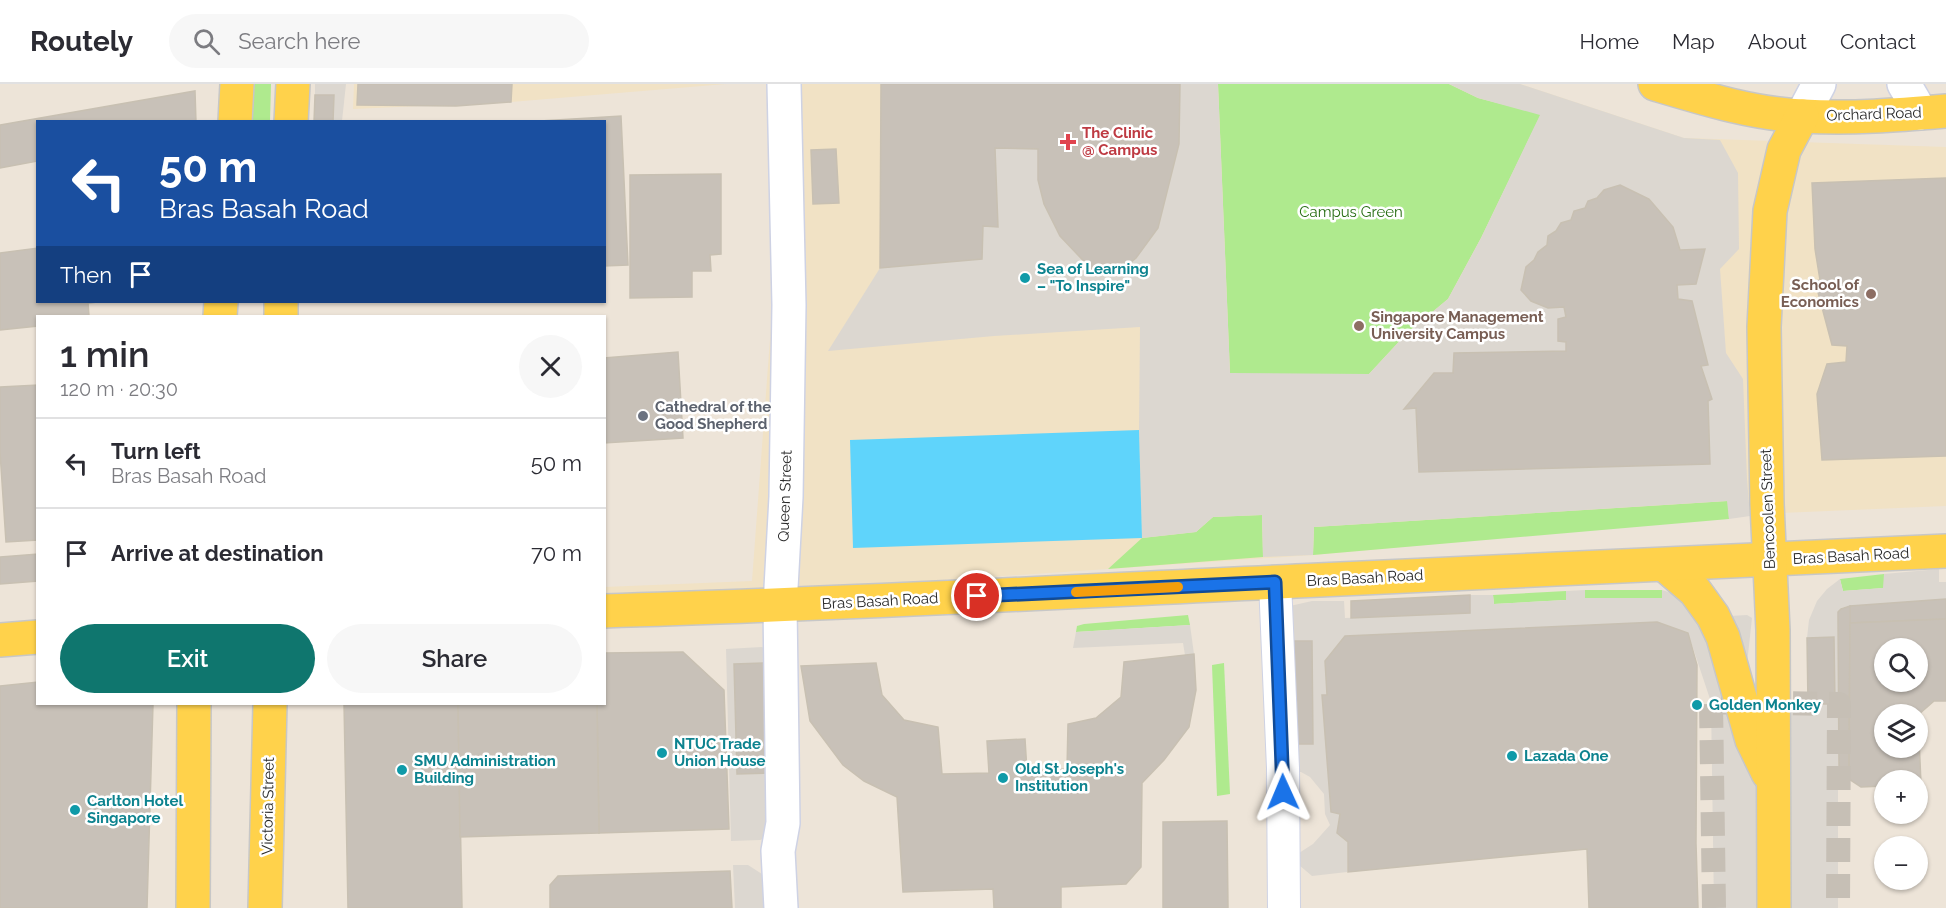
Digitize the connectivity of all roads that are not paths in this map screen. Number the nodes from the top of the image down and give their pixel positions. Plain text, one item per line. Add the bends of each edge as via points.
1 (237, 84) edge
2 (293, 84) edge
3 (784, 84) edge
4 (1655, 84) edge
5 (1819, 84) edge
6 (1904, 84) edge
7 (1934, 112) edge
8 (1802, 116) junction
9 (235, 120) edge
10 (291, 120) edge
11 (1946, 551) edge
12 (1770, 561) junction
13 (1666, 566) junction
14 (1275, 582) junction
15 (780, 606) junction
16 (606, 612) edge
17 (36, 637) edge
18 (0, 640) edge
19 (194, 705) edge
20 (270, 705) edge
21 (1773, 784) junction
22 (193, 908) edge
23 (265, 908) edge
24 (781, 908) edge
25 (1284, 908) edge
26 (1774, 908) edge

1 - 9 main road
2 - 10 main road
3 - 15 street, Queen Street via 789,305
4 - 8 main road, Orchard Road via 1756,110
5 - 8 street
6 - 7 street
7 - 8 main road, Orchard Road
8 - 12 main road, Bencoolen Street via 1784,150 1770,211 1764,327
11 - 12 main road, Bras Basah Road
12 - 13 main road, Bras Basah Road
12 - 21 main road, Bencoolen Street
13 - 14 main road, Bras Basah Road
13 - 21 main road via 1695,591 1713,616 1723,637 1752,740
14 - 15 main road, Bras Basah Road
14 - 25 street
15 - 16 main road, Bras Basah Road
15 - 24 street, Queen Street
17 - 18 main road
19 - 22 main road
20 - 23 main road, Victoria Street
21 - 26 main road, Bencoolen Street

